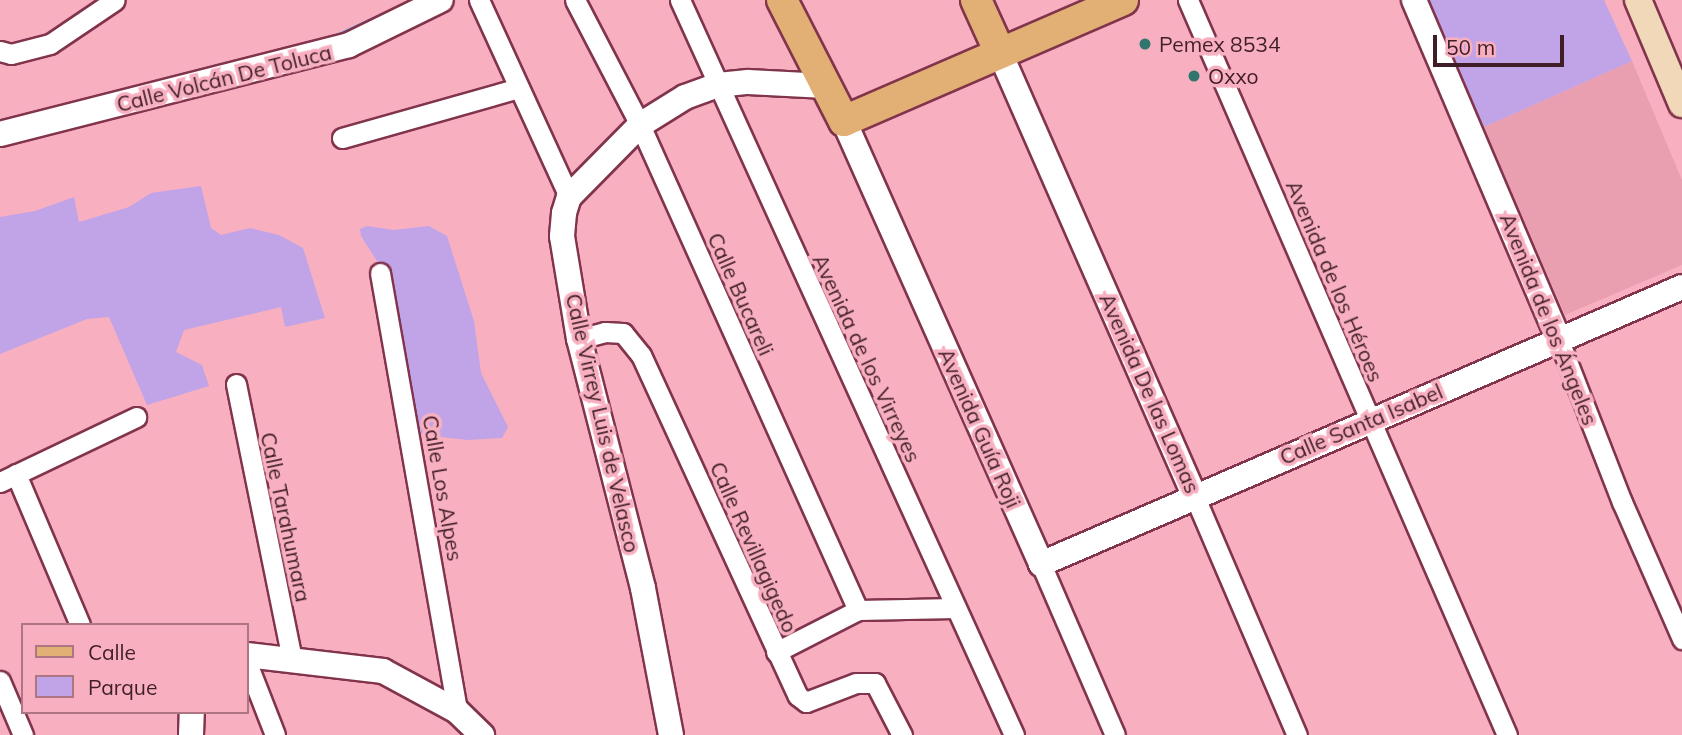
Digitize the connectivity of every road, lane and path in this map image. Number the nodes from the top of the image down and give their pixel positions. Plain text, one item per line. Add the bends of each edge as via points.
1 (116, 0) edge
2 (441, 0) edge
3 (480, 0) edge
4 (575, 0) edge
5 (680, 0) edge
6 (782, 0) edge
7 (976, 0) edge
8 (1123, 0) edge
9 (1188, 0) edge
10 (1414, 0) edge
11 (1639, 0) edge
12 (0, 51) edge
13 (1000, 53) junction
14 (718, 85) junction
15 (826, 86) junction
16 (519, 88) junction
17 (1682, 104) edge
18 (844, 121) junction
19 (640, 125) junction
20 (0, 134) edge
21 (342, 138) dead end
22 (569, 197) junction
23 (380, 273) dead end
24 (1682, 287) edge
25 (1558, 338) junction
26 (579, 339) junction
27 (236, 384) dead end
28 (136, 417) dead end
29 (1370, 420) junction
30 (8, 478) edge
31 (1194, 495) junction
32 (1041, 564) junction
33 (955, 608) junction
34 (858, 610) junction
35 (79, 623) edge
36 (1682, 639) edge
37 (776, 652) junction
38 (248, 655) edge
39 (292, 660) junction
40 (248, 666) edge
41 (0, 681) edge
42 (457, 711) junction
43 (192, 714) edge
44 (23, 735) edge
45 (191, 735) edge
46 (275, 735) edge
47 (482, 735) edge
48 (671, 735) edge
49 (902, 735) edge
50 (1014, 735) edge
51 (1115, 735) edge
52 (1297, 735) edge
53 (1507, 735) edge

1 - 12 street via 50,44 11,54
2 - 20 street, Calle Volcán De Toluca via 349,46
3 - 16 street
4 - 19 street, Calle Bucareli
5 - 14 street, Avenida de los Virreyes
6 - 15 main road
7 - 13 main road
8 - 13 main road
9 - 29 street, Avenida de los Héroes
10 - 25 street, Avenida de los Ángeles
11 - 17 main road
13 - 18 main road
13 - 31 street, Avenida De las Lomas
14 - 15 street
14 - 19 street via 668,105
14 - 33 street, Avenida de los Virreyes
15 - 18 main road
16 - 21 street
16 - 22 street
18 - 32 street, Avenida Guía Roji
19 - 22 street
19 - 34 street, Calle Bucareli
22 - 26 street, Calle Virrey Luis de Velasco via 562,236
23 - 42 street, Calle Los Alpes
24 - 25 street, Calle Santa Isabel
25 - 29 street, Calle Santa Isabel
25 - 36 street, Avenida de los Ángeles
26 - 37 street, Calle Revillagigedo via 623,333 641,355 718,515
26 - 48 street, Calle Virrey Luis de Velasco via 643,588
27 - 39 street, Calle Tarahumara
28 - 30 street
29 - 31 street, Calle Santa Isabel
29 - 53 street, Avenida de los Héroes
30 - 35 street
31 - 32 street, Calle Santa Isabel
31 - 52 street, Avenida De las Lomas
32 - 51 street, Avenida Guía Roji
33 - 34 street
33 - 50 street, Avenida de los Virreyes
34 - 37 street
37 - 49 street, Calle Revillagigedo via 792,687 806,702 856,683 875,683
38 - 39 street
39 - 42 street via 383,671
40 - 46 street
41 - 44 street
42 - 47 street
43 - 45 street

